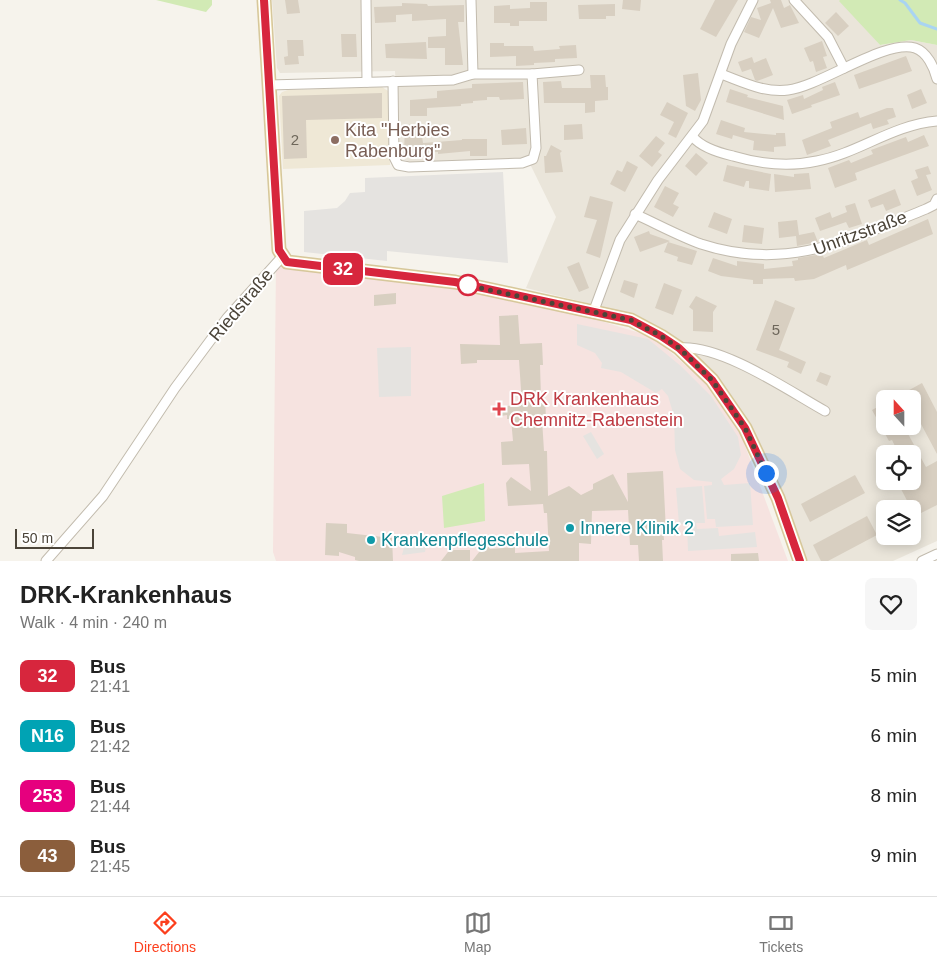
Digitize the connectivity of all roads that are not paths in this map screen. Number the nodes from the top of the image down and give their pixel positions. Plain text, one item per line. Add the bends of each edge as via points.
1 (264, 0) edge
2 (366, 0) edge
3 (471, 0) edge
4 (753, 0) edge
5 (794, 0) edge
6 (844, 68) junction
7 (579, 70) dead end
8 (473, 74) junction
9 (532, 74) junction
10 (721, 74) junction
11 (937, 79) edge
12 (368, 82) junction
13 (392, 82) junction
14 (269, 85) junction
15 (937, 121) edge
16 (693, 136) junction
17 (937, 200) edge
18 (635, 214) junction
19 (282, 257) junction
20 (592, 313) junction
21 (679, 348) junction
22 (825, 412) dead end
23 (937, 554) edge
24 (46, 561) edge
25 (800, 561) edge
26 (926, 561) edge

1 - 14 street, Riedstraße
2 - 12 street
3 - 8 street
4 - 10 street via 731,44
5 - 6 street via 828,37
6 - 10 street via 790,90 760,89
6 - 11 street via 889,50 916,48 927,56
7 - 9 street
8 - 9 street
8 - 13 street via 453,80
9 - 13 street via 536,148 533,160 522,163 398,165 394,157
10 - 16 street via 703,121
12 - 13 street
12 - 14 street
14 - 19 street, Riedstraße
15 - 16 street via 898,129 818,161 799,163 762,164 745,160 707,147
16 - 18 street
17 - 18 street, Unritzstraße via 926,209 844,241 805,252 780,254 754,254 702,244
18 - 20 street via 620,240
19 - 20 street via 287,262 455,282
19 - 24 street, Riedstraße via 227,318 175,388 103,496
20 - 21 street via 631,320
21 - 22 street via 693,347 742,365
21 - 25 street via 712,380 745,428 778,498
23 - 26 street

